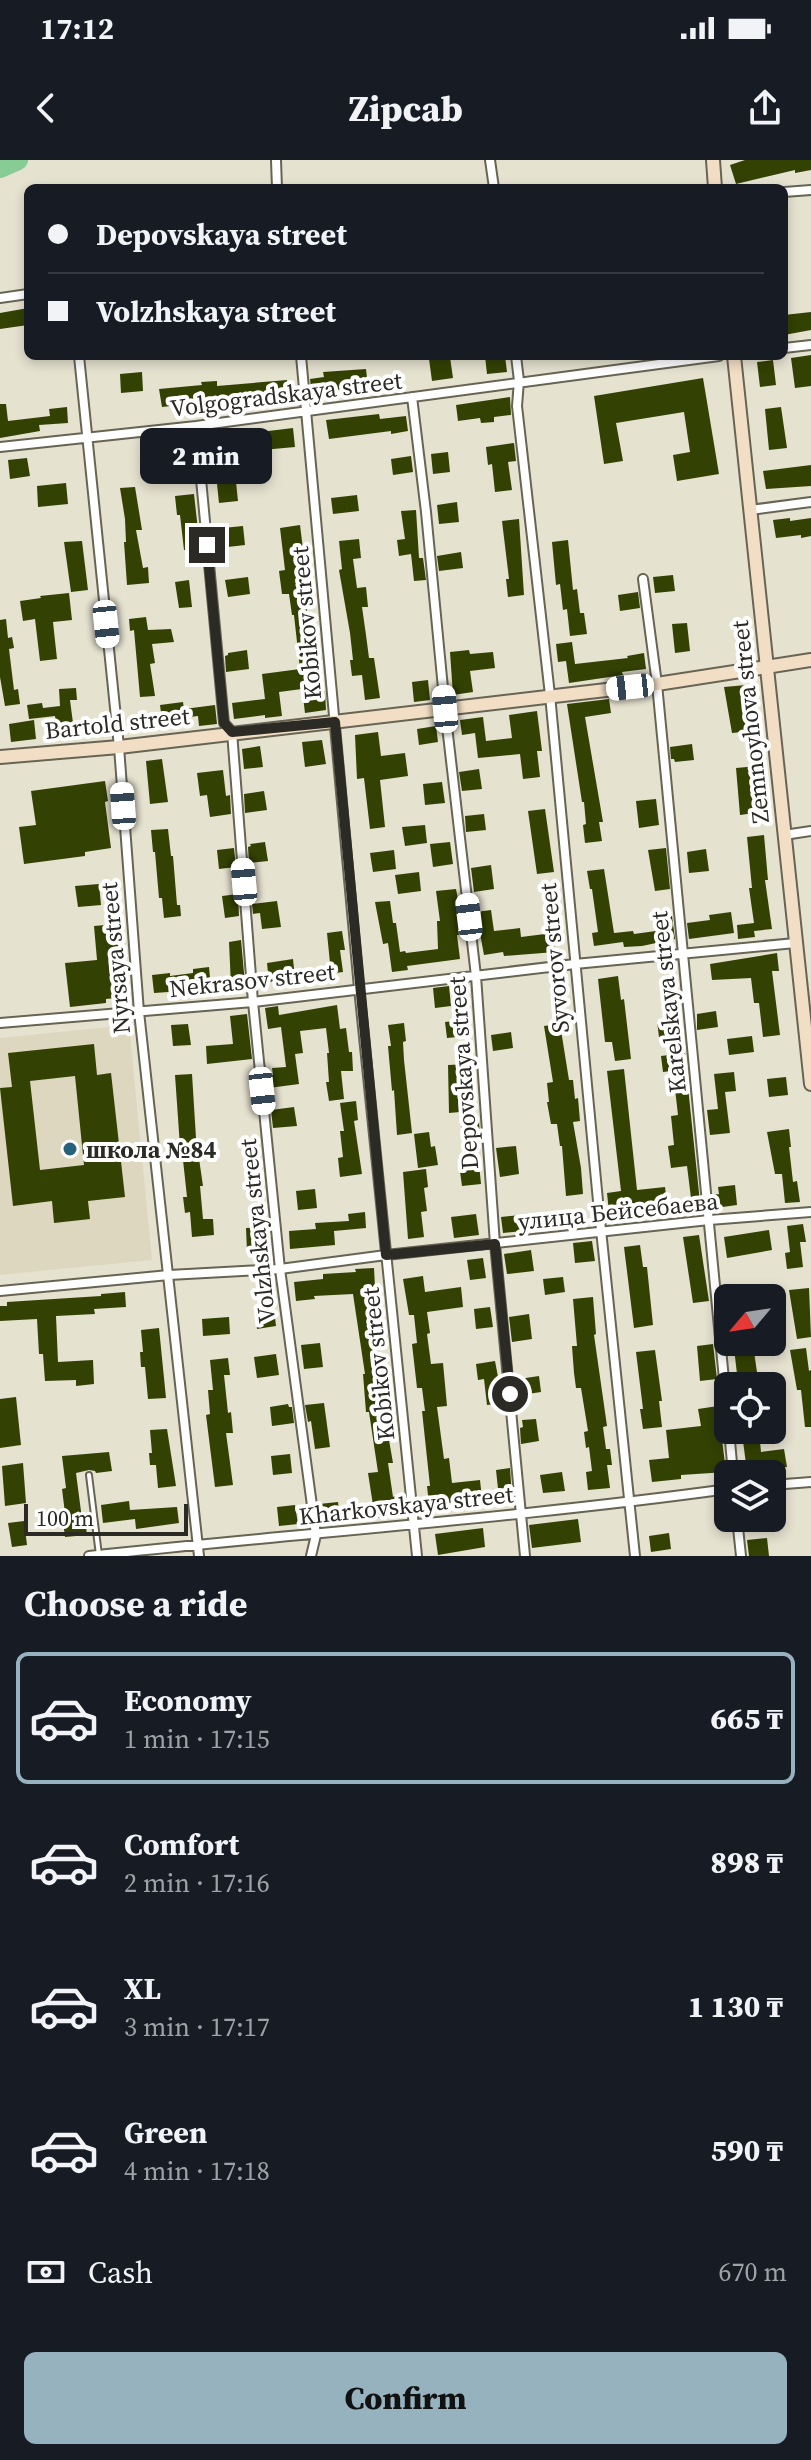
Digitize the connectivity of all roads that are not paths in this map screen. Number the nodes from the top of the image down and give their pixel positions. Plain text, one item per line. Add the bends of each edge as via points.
1 (276, 160) edge
2 (490, 160) edge
3 (713, 160) edge
4 (277, 184) edge
5 (493, 184) edge
6 (715, 184) edge
7 (811, 190) edge
8 (788, 192) edge
9 (24, 295) edge
10 (0, 298) edge
11 (811, 345) edge
12 (788, 348) edge
13 (79, 360) edge
14 (301, 360) edge
15 (516, 360) edge
16 (687, 360) edge
17 (734, 360) edge
18 (519, 381) junction
19 (412, 397) junction
20 (306, 411) junction
21 (196, 426) junction
22 (87, 439) junction
23 (0, 447) edge
24 (811, 502) edge
25 (750, 510) junction
26 (643, 579) dead end
27 (811, 660) edge
28 (766, 666) junction
29 (657, 684) junction
30 (550, 695) junction
31 (445, 709) junction
32 (335, 722) junction
33 (232, 732) junction
34 (119, 747) junction
35 (0, 757) edge
36 (811, 831) edge
37 (784, 835) junction
38 (795, 943) junction
39 (684, 955) junction
40 (575, 964) junction
41 (476, 976) junction
42 (359, 988) junction
43 (806, 991) edge
44 (253, 1002) junction
45 (139, 1012) junction
46 (0, 1023) edge
47 (811, 1084) edge
48 (811, 1212) edge
49 (709, 1220) junction
50 (602, 1234) junction
51 (495, 1244) junction
52 (386, 1255) junction
53 (280, 1269) junction
54 (169, 1275) junction
55 (0, 1291) edge
56 (723, 1372) edge
57 (89, 1475) dead end
58 (811, 1482) edge
59 (786, 1484) edge
60 (714, 1491) edge
61 (630, 1503) junction
62 (521, 1513) junction
63 (414, 1524) junction
64 (738, 1532) edge
65 (316, 1535) junction
66 (198, 1545) junction
67 (99, 1555) edge
68 (89, 1556) edge
69 (199, 1556) edge
70 (311, 1556) edge
71 (417, 1556) edge
72 (525, 1556) edge
73 (635, 1556) edge
74 (741, 1556) edge

1 - 4 street
2 - 5 street
3 - 6 street
7 - 8 street
9 - 10 street
11 - 12 street
13 - 22 street, Nyrsaya street
14 - 20 street, Kobikov street
15 - 18 street, Syvorov street
16 - 18 street, Volgogradskaya street
17 - 25 street, Zemnoyhova street
18 - 19 street, Volgogradskaya street
18 - 30 street, Syvorov street via 517,406
19 - 20 street, Volgogradskaya street
19 - 31 street, Depovskaya street
20 - 21 street, Volgogradskaya street
20 - 32 street, Kobikov street
21 - 22 street, Volgogradskaya street
21 - 33 street, Volzhskaya street via 224,723
22 - 23 street, Volgogradskaya street
22 - 34 street, Nyrsaya street
24 - 25 street
25 - 28 street, Zemnoyhova street
26 - 29 street, Karelskaya street
27 - 28 street, Bartold street
28 - 29 street, Bartold street
28 - 37 street, Zemnoyhova street
29 - 30 street, Bartold street
29 - 39 street, Karelskaya street
30 - 31 street, Bartold street
30 - 40 street, Syvorov street
31 - 32 street, Bartold street
31 - 41 street, Depovskaya street
32 - 33 street, Bartold street
32 - 42 street, Kobikov street
33 - 34 street, Bartold street
33 - 44 street, Volzhskaya street
34 - 35 street, Bartold street
34 - 45 street, Nyrsaya street
36 - 37 street
37 - 38 street, Zemnoyhova street
38 - 39 street, Nekrasov street
38 - 43 street, Zemnoyhova street
39 - 40 street, Nekrasov street
39 - 49 street, Karelskaya street
40 - 41 street, Nekrasov street
40 - 50 street, Syvorov street
41 - 42 street, Nekrasov street
41 - 51 street, Depovskaya street
42 - 44 street, Nekrasov street
42 - 52 street, Kobikov street
43 - 47 street, Zemnoyhova street
44 - 45 street, Nekrasov street
44 - 53 street, Volzhskaya street
45 - 46 street, Nekrasov street
45 - 54 street, Nyrsaya street
48 - 49 street, улица Бейсебаева
49 - 50 street, улица Бейсебаева
49 - 56 street, Karelskaya street
50 - 51 street, улица Бейсебаева
50 - 61 street, Syvorov street
51 - 52 street, улица Бейсебаева
51 - 62 street, Depovskaya street
52 - 53 street, улица Бейсебаева
52 - 63 street, Kobikov street
53 - 54 street, улица Бейсебаева
53 - 65 street, Volzhskaya street
54 - 55 street, улица Бейсебаева
54 - 66 street, Nyrsaya street
57 - 67 lane
58 - 59 street
60 - 61 street, Kharkovskaya street
61 - 62 street, Kharkovskaya street
61 - 73 street, Syvorov street
62 - 63 street, Kharkovskaya street
62 - 72 street, Depovskaya street
63 - 65 street, Kharkovskaya street
63 - 71 street, Kobikov street
64 - 74 street
65 - 66 street, Kharkovskaya street
65 - 70 street, Volzhskaya street
66 - 67 street, Kharkovskaya street
66 - 69 street, Nyrsaya street
67 - 68 street, Kharkovskaya street

